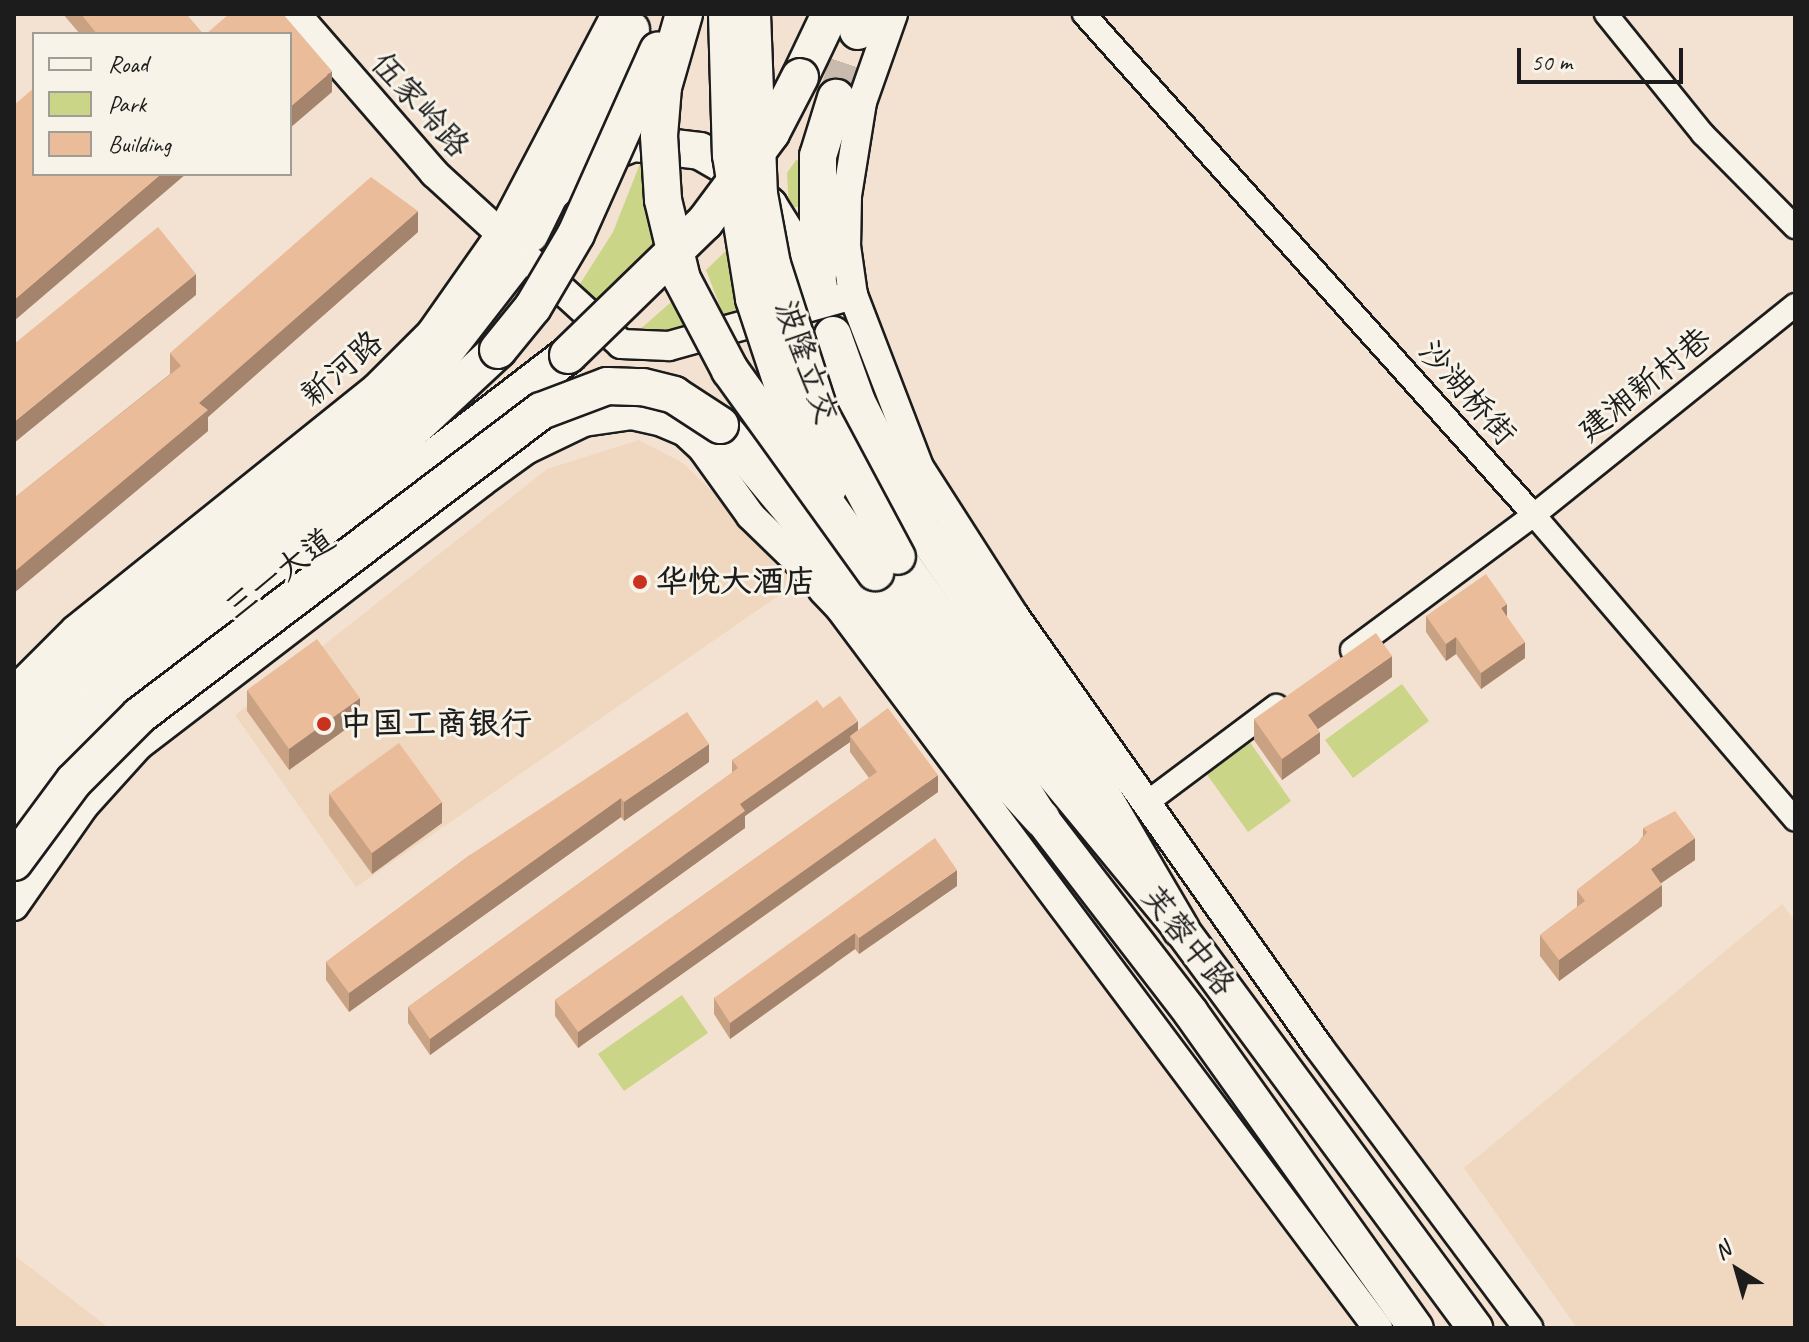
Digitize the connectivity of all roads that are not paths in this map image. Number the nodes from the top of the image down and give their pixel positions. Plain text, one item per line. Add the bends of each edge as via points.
1 (296, 14) edge
2 (677, 14) edge
3 (684, 14) edge
4 (726, 14) edge
5 (753, 14) edge
6 (816, 14) edge
7 (893, 14) edge
8 (1084, 14) edge
9 (1606, 14) edge
10 (851, 20) edge
11 (623, 22) edge
12 (800, 77) junction
13 (836, 98) tunnel mouth
14 (551, 193) junction
15 (1795, 227) edge
16 (514, 245) junction
17 (836, 290) junction
18 (1795, 305) edge
19 (833, 335) dead end
20 (635, 348) junction
21 (632, 415) junction
22 (1534, 515) junction
23 (887, 564) junction
24 (825, 588) junction
25 (1329, 667) edge
26 (14, 691) edge
27 (926, 692) junction
28 (1290, 696) edge
29 (140, 715) junction
30 (38, 745) edge
31 (14, 773) edge
32 (1149, 801) junction
33 (1794, 816) edge
34 (14, 818) edge
35 (1041, 818) junction
36 (14, 862) edge
37 (14, 906) edge
38 (1181, 929) junction
39 (1378, 1328) edge
40 (1416, 1328) edge
41 (1475, 1328) edge
42 (1528, 1328) edge

1 - 16 street, 伍家岭路 via 386,121
2 - 30 highway, 三一大道, bridge via 576,234 533,307 498,350 386,454 148,636
3 - 23 highway, bridge via 663,87 659,136 663,200 682,279 730,370
4 - 23 main road, 波隆立交, bridge via 730,155 753,299 791,414
5 - 23 main road, 波隆立交, bridge via 760,194 773,264 821,413
6 - 12 highway
7 - 17 street via 866,87 854,141 846,246
8 - 22 street, 沙湖桥街
9 - 15 street via 1703,134
10 - 12 highway
11 - 14 highway
11 - 16 street, 新河路
12 - 30 highway, 三一大道, bridge via 771,133 705,222 568,355 126,694
13 - 17 highway via 818,156
14 - 16 highway
14 - 17 highway via 583,163 633,143 700,151 726,166 769,206
16 - 20 street, 伍家岭路 via 609,334
16 - 26 street, 新河路 via 376,388 75,630
16 - 30 highway via 433,367 78,663
17 - 20 street via 669,346
17 - 32 street via 919,467 1013,614
18 - 22 street, 建湘新村巷
19 - 38 highway via 857,402 921,529 1077,752
20 - 21 street
21 - 24 street via 685,432 751,516
21 - 37 street via 584,422 526,450 185,707 138,746 84,806
22 - 25 street, 建湘新村巷
22 - 33 street, 沙湖桥街
23 - 35 main road, 芙蓉中路
23 - 38 main road, 芙蓉中路
24 - 27 main road
24 - 39 street
27 - 29 highway, bridge via 809,532 720,425 674,395 607,386 541,411
27 - 35 highway
28 - 32 street
29 - 30 highway, bridge
29 - 36 highway, bridge via 74,781
30 - 31 highway, 三一大道
30 - 34 highway, 三一大道
32 - 42 street via 1318,1046
35 - 40 main road, 芙蓉中路 via 1191,1013
38 - 41 main road, 芙蓉中路

